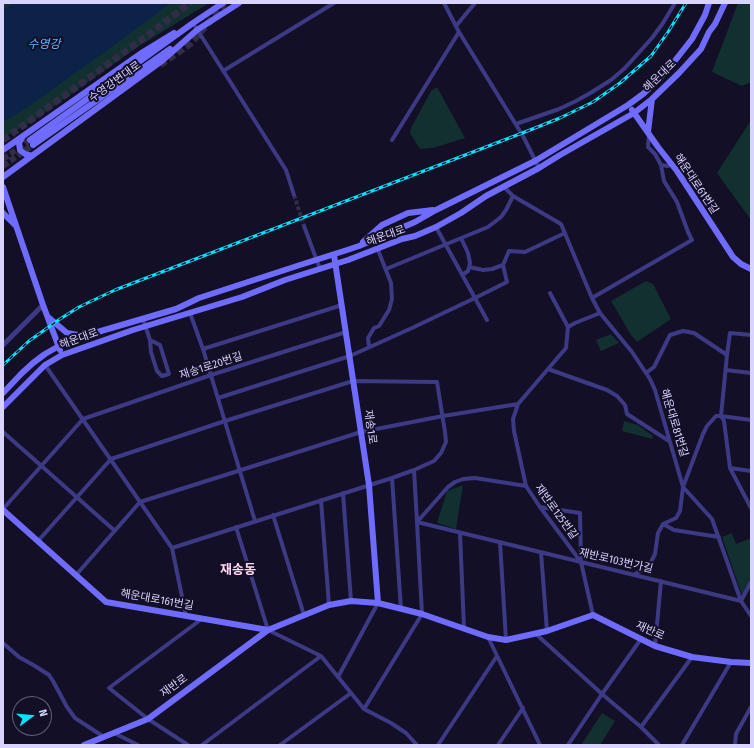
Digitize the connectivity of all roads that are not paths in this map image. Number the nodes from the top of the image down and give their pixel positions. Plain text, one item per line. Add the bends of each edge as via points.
1 (223, 3) edge
2 (239, 3) edge
3 (334, 3) edge
4 (444, 3) edge
5 (476, 3) edge
6 (675, 3) edge
7 (710, 3) edge
8 (725, 3) edge
9 (193, 23) junction
10 (456, 26) junction
11 (197, 30) junction
12 (459, 32) junction
13 (223, 71) junction
14 (652, 99) junction
15 (628, 106) junction
16 (634, 113) junction
17 (516, 124) junction
18 (649, 133) junction
19 (23, 136) junction
20 (392, 140) dead end
21 (5, 148) edge
22 (32, 156) junction
23 (535, 161) junction
24 (661, 165) junction
25 (670, 165) junction
26 (538, 168) junction
27 (662, 174) junction
28 (3, 177) edge
29 (504, 187) junction
30 (3, 188) edge
31 (294, 195) tunnel mouth
32 (513, 196) junction
33 (436, 210) junction
34 (3, 213) edge
35 (16, 226) junction
36 (304, 226) tunnel mouth
37 (436, 227) junction
38 (565, 234) junction
39 (462, 238) junction
40 (446, 244) junction
41 (359, 246) junction
42 (378, 250) junction
43 (334, 254) junction
44 (316, 260) junction
45 (336, 264) junction
46 (503, 265) junction
47 (469, 267) junction
48 (320, 269) junction
49 (386, 269) junction
50 (751, 269) edge
51 (462, 275) junction
52 (550, 293) dead end
53 (475, 298) junction
54 (592, 298) junction
55 (43, 305) junction
56 (342, 305) junction
57 (190, 313) junction
58 (600, 313) junction
59 (47, 316) junction
60 (143, 320) junction
61 (487, 320) dead end
62 (145, 327) junction
63 (568, 327) junction
64 (346, 332) junction
65 (751, 335) edge
66 (84, 336) junction
67 (150, 340) junction
68 (3, 345) edge
69 (59, 346) junction
70 (369, 346) junction
71 (203, 349) junction
72 (62, 355) junction
73 (727, 355) junction
74 (350, 356) junction
75 (45, 365) junction
76 (548, 369) junction
77 (726, 370) junction
78 (646, 373) junction
79 (751, 373) edge
80 (211, 375) junction
81 (353, 381) junction
82 (3, 393) edge
83 (218, 398) junction
84 (518, 404) junction
85 (3, 407) edge
86 (443, 416) junction
87 (721, 416) junction
88 (82, 418) junction
89 (751, 420) edge
90 (225, 421) junction
91 (3, 432) edge
92 (361, 432) junction
93 (670, 442) junction
94 (111, 460) junction
95 (41, 466) junction
96 (730, 468) junction
97 (240, 470) junction
98 (414, 470) junction
99 (751, 471) edge
100 (392, 478) junction
101 (369, 485) junction
102 (526, 486) junction
103 (683, 487) junction
104 (343, 493) junction
105 (77, 498) junction
106 (321, 500) junction
107 (140, 502) junction
108 (540, 507) junction
109 (751, 508) edge
110 (3, 509) edge
111 (273, 516) junction
112 (255, 521) junction
113 (417, 522) junction
114 (664, 524) junction
115 (236, 527) junction
116 (115, 531) junction
117 (460, 533) junction
118 (719, 537) junction
119 (38, 541) junction
120 (500, 542) junction
121 (172, 548) junction
122 (541, 552) junction
123 (581, 562) junction
124 (76, 575) junction
125 (634, 575) junction
126 (661, 581) junction
127 (751, 582) edge
128 (741, 600) junction
129 (351, 601) junction
130 (378, 603) junction
131 (329, 606) junction
132 (401, 609) junction
133 (422, 614) junction
134 (304, 615) junction
135 (594, 615) junction
136 (186, 616) junction
137 (751, 616) edge
138 (203, 618) junction
139 (464, 628) junction
140 (268, 630) junction
141 (546, 631) junction
142 (536, 634) junction
143 (488, 637) junction
144 (641, 639) junction
145 (506, 640) junction
146 (3, 643) edge
147 (655, 646) junction
148 (321, 656) junction
149 (497, 656) junction
150 (692, 658) junction
151 (731, 662) junction
152 (751, 663) edge
153 (338, 677) junction
154 (351, 692) junction
155 (602, 694) junction
156 (751, 707) edge
157 (522, 708) junction
158 (364, 709) junction
159 (148, 719) junction
160 (642, 727) junction
161 (114, 733) junction
162 (104, 737) junction
163 (84, 745) edge
164 (138, 745) edge
165 (188, 745) edge
166 (202, 745) edge
167 (280, 745) edge
168 (417, 745) edge
169 (438, 745) edge
170 (498, 745) edge
171 (540, 745) edge
172 (568, 745) edge
173 (659, 745) edge
174 (682, 745) edge
175 (735, 745) edge

1 - 9 main road
2 - 11 main road, 수영강변대로
3 - 13 street
4 - 10 street
5 - 10 street
6 - 17 street via 652,38 611,80 576,101
7 - 15 main road, 해운대로 via 692,39 674,62 656,82
8 - 14 main road, 해운대로 via 701,49
9 - 11 street
9 - 11 main road via 32,143
9 - 19 main road, 수영강변대로 via 143,52
10 - 12 street
11 - 13 street
11 - 22 main road, 수영강변대로 via 163,60
12 - 17 street
12 - 20 street
13 - 31 street via 286,170
14 - 16 main road, 해운대로
14 - 18 main road
15 - 16 main road, 해운대로61번길
15 - 23 main road, 해운대로
16 - 18 main road, 해운대로61번길
16 - 26 main road, 해운대로
17 - 23 street
18 - 24 street via 648,147
18 - 25 main road, 해운대로61번길
19 - 21 main road, 수영강변대로
19 - 22 main road via 19,143 20,150
22 - 28 main road, 수영강변대로
23 - 26 street
23 - 33 main road, 해운대로
24 - 25 street
24 - 27 street
25 - 27 street
25 - 50 main road, 해운대로61번길 via 733,257
26 - 29 main road, 해운대로
27 - 54 street via 677,202 692,240
29 - 32 street, 해운대로81번길
29 - 37 main road, 해운대로
30 - 35 main road
32 - 38 street, 해운대로81번길 via 561,224
32 - 39 street via 501,217 488,227
33 - 41 main road, 해운대로
33 - 41 main road via 408,213 382,225
34 - 35 main road
35 - 55 main road
36 - 44 street
37 - 40 street
37 - 42 main road, 해운대로
38 - 46 street via 525,252 509,251
38 - 54 street, 해운대로81번길
39 - 40 street
39 - 47 street via 469,258
40 - 49 street
40 - 51 street
41 - 43 main road, 해운대로
42 - 45 main road, 해운대로
42 - 49 street
43 - 44 main road, 해운대로
43 - 45 main road, 재송1로
44 - 48 street
44 - 60 main road, 해운대로 via 200,298
45 - 48 main road, 해운대로
45 - 56 main road, 재송1로
46 - 47 street via 483,270
46 - 53 street via 507,282
47 - 51 street
48 - 57 main road, 해운대로
49 - 70 street via 391,283 392,299 389,310 368,338
51 - 53 street
52 - 63 street
53 - 61 street
53 - 70 street
54 - 58 street, 해운대로81번길
55 - 59 main road
55 - 68 street
56 - 64 main road, 재송1로
56 - 71 street
57 - 62 main road, 해운대로
57 - 71 street
58 - 63 street
58 - 78 street, 해운대로81번길
59 - 66 main road via 68,333
59 - 69 main road
60 - 62 street
60 - 66 main road, 해운대로
62 - 67 street
62 - 72 main road, 해운대로
63 - 76 street, 재반로125번길 via 566,348
64 - 74 main road, 재송1로
64 - 80 street, 재송1로20번길
65 - 73 street via 730,333
66 - 69 main road, 해운대로
67 - 67 street via 157,371 162,376 169,374 160,345
69 - 72 main road
69 - 82 main road, 해운대로 via 33,363
70 - 74 street
71 - 80 street
72 - 75 main road, 해운대로
73 - 77 street
73 - 78 street via 694,333 683,331 670,335 654,367
74 - 81 main road, 재송1로
74 - 83 street
75 - 85 main road, 해운대로
75 - 88 street
76 - 84 street, 재반로125번길
76 - 93 street via 607,390 625,405 627,414
77 - 79 street
77 - 87 street
78 - 93 street, 해운대로81번길 via 655,390
80 - 83 street
80 - 88 street, 재송1로20번길
81 - 86 street via 437,382
81 - 90 street
81 - 92 main road, 재송1로
83 - 90 street
84 - 86 street
84 - 102 street, 재반로125번길 via 513,419
86 - 92 street
86 - 98 street via 446,442 442,453 434,461
87 - 89 street
87 - 96 street via 724,421
87 - 103 street via 716,416 707,426
88 - 94 street
88 - 95 street
90 - 94 street
90 - 97 street
91 - 95 street
92 - 97 street
92 - 101 main road, 재송1로
93 - 103 street, 해운대로81번길
94 - 105 street
94 - 107 street
95 - 105 street
95 - 110 street
96 - 99 street
96 - 109 street
97 - 107 street
97 - 112 street
98 - 100 street
98 - 113 street
100 - 101 street
100 - 132 street
101 - 104 street
101 - 130 main road, 재송1로
102 - 108 street, 재반로125번길
102 - 113 street via 475,478 459,481 448,487
103 - 114 street via 680,511 676,518
103 - 118 street, 해운대로81번길 via 712,519
104 - 106 street
104 - 129 street
105 - 116 street
105 - 119 street
106 - 111 street
106 - 131 street
107 - 116 street
107 - 121 street
108 - 123 street, 재반로125번길
108 - 123 street via 580,513
110 - 119 main road, 해운대로161번길
111 - 112 street
111 - 134 street
112 - 115 street
113 - 117 street, 재반로103번가길
113 - 133 street
114 - 118 street via 674,530
114 - 125 street via 658,533 655,554 651,562
115 - 121 street
115 - 140 street
116 - 124 street
117 - 120 street, 재반로103번가길
117 - 139 street
118 - 128 street, 해운대로81번길
119 - 124 main road, 해운대로161번길
120 - 122 street, 재반로103번가길
120 - 145 street
121 - 136 street
122 - 123 street, 재반로103번가길
122 - 141 street
123 - 125 street, 재반로103번가길
123 - 135 street, 재반로125번길
124 - 136 main road, 해운대로161번길 via 106,602
125 - 126 street, 재반로103번가길
126 - 128 street, 재반로103번가길
126 - 147 street
127 - 128 street
128 - 137 street, 해운대로81번길
129 - 130 main road, 재반로
129 - 131 main road, 재반로
130 - 132 main road, 재반로
130 - 153 street
131 - 134 main road, 재반로
132 - 133 main road, 재반로
133 - 139 main road, 재반로
133 - 158 street
134 - 140 main road, 재반로
135 - 141 main road, 재반로
135 - 144 main road, 재반로
136 - 138 main road, 해운대로161번길
138 - 140 main road, 해운대로161번길
138 - 159 street via 110,688
139 - 143 main road, 재반로
140 - 148 street
140 - 159 main road, 재반로
141 - 142 main road, 재반로
142 - 145 main road, 재반로
142 - 155 street
143 - 145 main road, 재반로
143 - 149 street
144 - 147 main road, 재반로
144 - 155 street
146 - 162 street via 19,657 49,676 75,718
147 - 150 main road, 재반로
148 - 153 street
148 - 166 street
149 - 157 street
149 - 169 street
150 - 151 main road, 재반로
150 - 160 street
151 - 152 main road, 재반로
151 - 174 street
153 - 154 street
154 - 158 street
154 - 167 street
155 - 160 street
155 - 172 street
156 - 175 street via 736,734
157 - 170 street
157 - 171 street
158 - 168 street via 406,733
159 - 161 main road, 재반로
159 - 165 street
160 - 173 street
161 - 162 main road, 재반로
161 - 164 street
162 - 163 main road, 재반로

